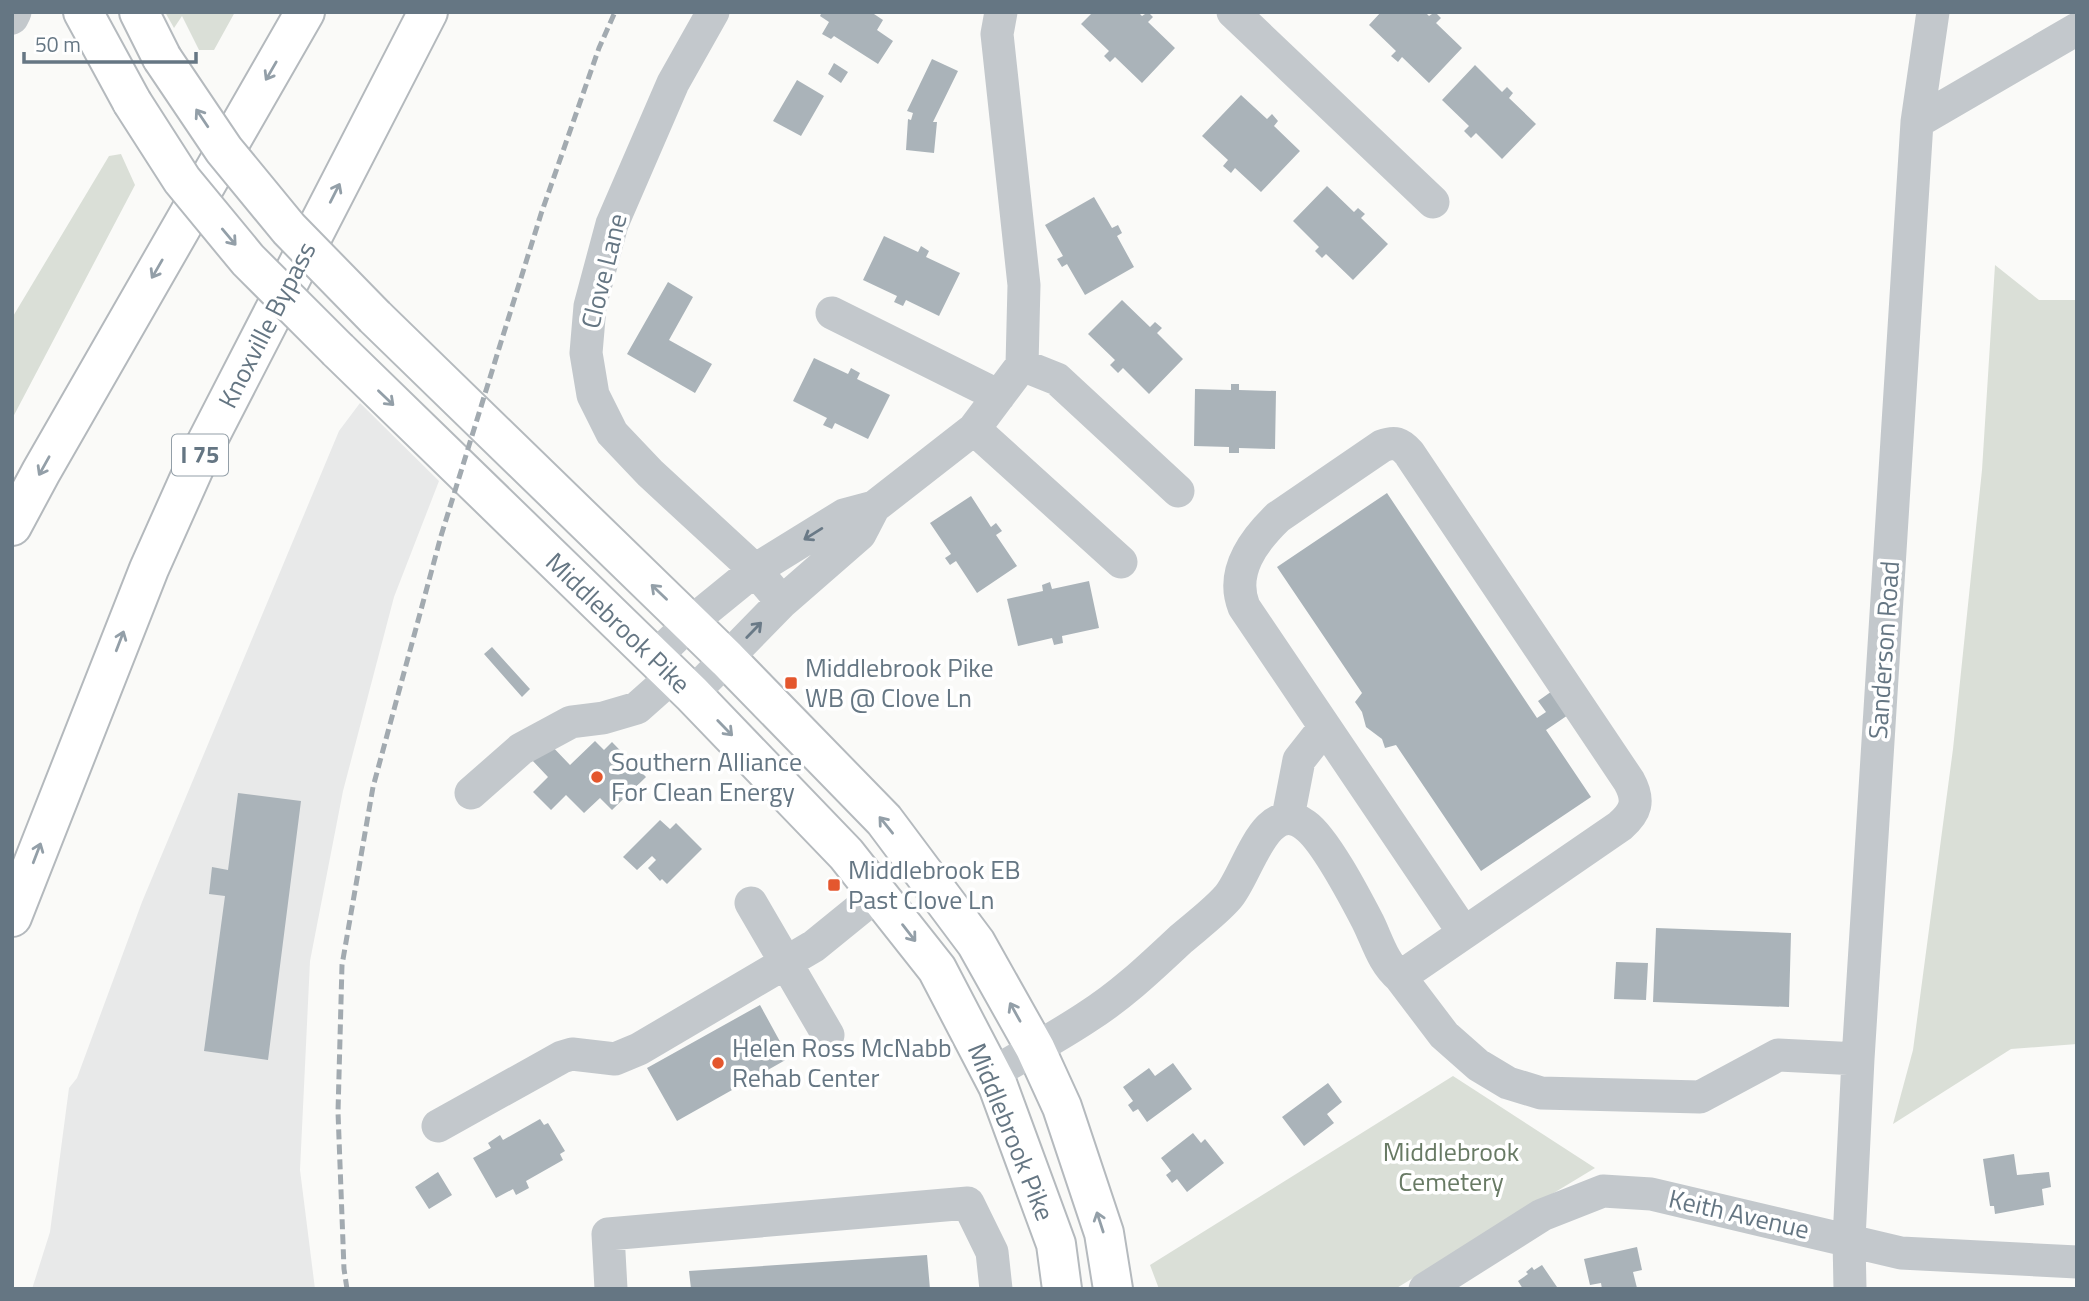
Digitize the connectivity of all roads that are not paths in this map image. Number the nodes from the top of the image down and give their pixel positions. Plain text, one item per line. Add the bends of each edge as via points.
1 (15, 12) edge
2 (82, 12) edge
3 (139, 12) edge
4 (305, 12) edge
5 (428, 12) edge
6 (713, 12) edge
7 (1001, 12) edge
8 (1233, 12) edge
9 (1933, 12) edge
10 (12, 18) edge
11 (2077, 29) edge
12 (1917, 122) junction
13 (1433, 202) dead end
14 (832, 313) dead end
15 (1022, 365) junction
16 (999, 396) junction
17 (974, 429) junction
18 (1178, 491) dead end
19 (874, 507) junction
20 (12, 526) edge
21 (1121, 562) dead end
22 (755, 570) junction
23 (782, 602) junction
24 (691, 623) junction
25 (727, 659) junction
26 (673, 676) junction
27 (1325, 727) junction
28 (471, 793) dead end
29 (1288, 817) junction
30 (878, 894) junction
31 (751, 903) dead end
32 (12, 917) edge
33 (1464, 933) junction
34 (786, 962) junction
35 (1400, 977) junction
36 (828, 1034) dead end
37 (1035, 1048) junction
38 (1858, 1059) junction
39 (992, 1074) junction
40 (438, 1126) dead end
41 (1849, 1239) junction
42 (2077, 1262) edge
43 (611, 1289) edge
44 (996, 1289) edge
45 (1062, 1289) edge
46 (1113, 1289) edge
47 (1425, 1289) edge
48 (1850, 1289) edge

1 - 10 street
2 -> 26 main road, Middlebrook Pike, bridge via 182,180 240,250
24 -> 3 main road, Middlebrook Pike, bridge via 289,229 224,150 162,58
4 -> 20 main road
32 -> 5 main road, Knoxville Bypass / I 75 via 149,569 194,469
6 - 22 street, Clove Lane via 673,83 612,224 590,306 586,353 593,395 612,433
7 - 15 street via 998,34 1024,285
8 - 13 street
9 - 12 street, Sanderson Road
11 - 12 street
12 - 38 street, Sanderson Road
14 - 16 street
15 - 16 street
15 - 18 street via 1057,379
16 - 17 street
17 - 19 street
17 - 21 street
19 -> 22 street via 844,515
19 - 23 street via 860,534
22 - 23 street, Clove Lane
22 - 24 street
25 -> 23 street
24 - 25 main road, Middlebrook Pike
24 - 26 street
25 - 26 street
37 -> 25 main road, Middlebrook Pike via 976,943 884,821
26 - 28 street via 637,708 571,722 521,749
26 -> 30 main road, Middlebrook Pike via 846,854
27 - 29 street via 1299,760
27 - 33 street
27 - 33 street via 1244,607 1238,582 1248,554 1278,517 1382,446 1402,444 1635,792 1637,804 1620,826
29 - 35 street via 1319,837 1382,953
29 - 37 street via 1272,823 1228,897 1125,990
30 - 34 street via 814,946
30 -> 39 main road, Middlebrook Pike via 937,969
31 - 34 street
33 - 35 street
34 - 36 street
34 - 40 street via 623,1057 562,1057
35 - 38 street via 1458,1049 1508,1083 1541,1093 1700,1097 1778,1055
37 - 39 street
46 -> 37 main road, Middlebrook Pike via 1104,1233 1062,1107
38 - 41 street, Sanderson Road
39 - 45 main road, Middlebrook Pike via 1056,1244
41 - 42 street, Keith Avenue via 1901,1253
41 - 47 street, Keith Avenue via 1651,1195 1603,1191 1542,1215
41 - 48 street, Sanderson Road
43 - 44 street via 608,1234 968,1203 992,1252

